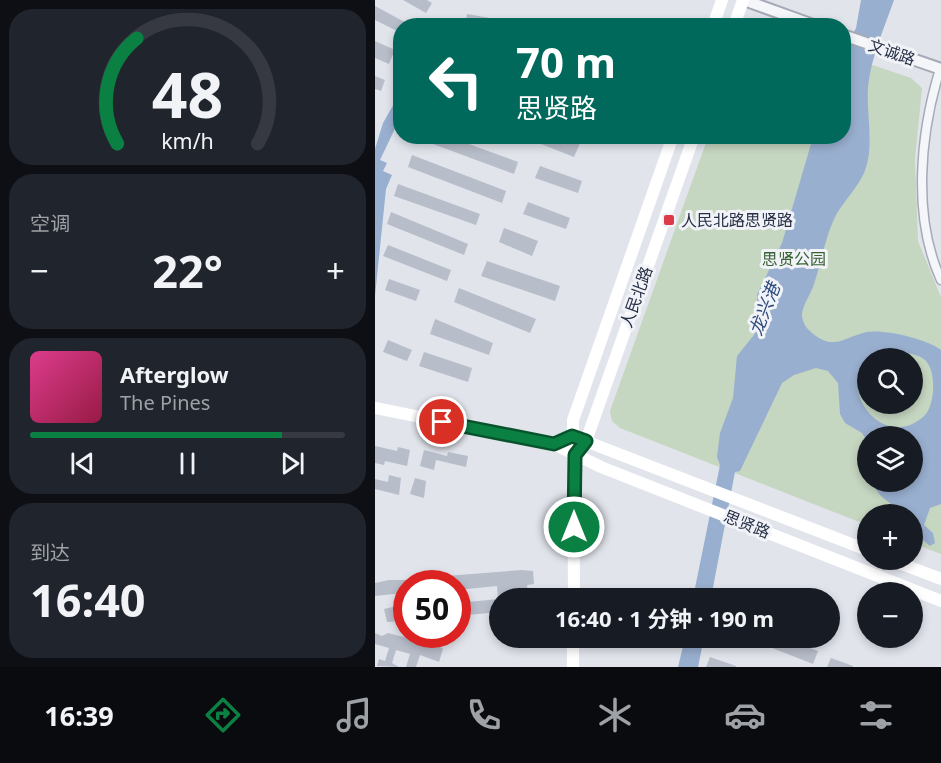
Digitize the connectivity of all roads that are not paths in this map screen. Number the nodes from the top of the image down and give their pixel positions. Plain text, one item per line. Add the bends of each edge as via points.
1 (722, 0) edge
2 (743, 0) edge
3 (716, 18) edge
4 (737, 18) edge
5 (794, 18) edge
6 (851, 38) edge
7 (940, 69) edge
8 (670, 144) edge
9 (691, 144) edge
10 (941, 280) edge
11 (375, 408) edge
12 (572, 436) junction
13 (586, 441) junction
14 (554, 444) junction
15 (575, 455) junction
16 (857, 546) edge
17 (917, 570) edge
18 (941, 579) edge
19 (574, 588) edge
20 (941, 601) edge
21 (573, 648) edge
22 (573, 667) edge

1 - 3 main road
2 - 4 main road
2 - 5 street
6 - 7 street, 文诚路
7 - 10 street via 922,158 927,232
8 - 12 main road, 人民北路 via 573,420
9 - 13 main road, 人民北路
11 - 14 main road, 思贤路
12 - 13 main road, 思贤路
12 - 14 main road
12 - 15 main road, 人民北路
13 - 15 main road, 人民北路
13 - 16 main road, 思贤路
14 - 15 main road, 思贤路
15 - 19 main road, 人民北路
15 - 20 main road, 思贤路
17 - 18 main road
21 - 22 main road

